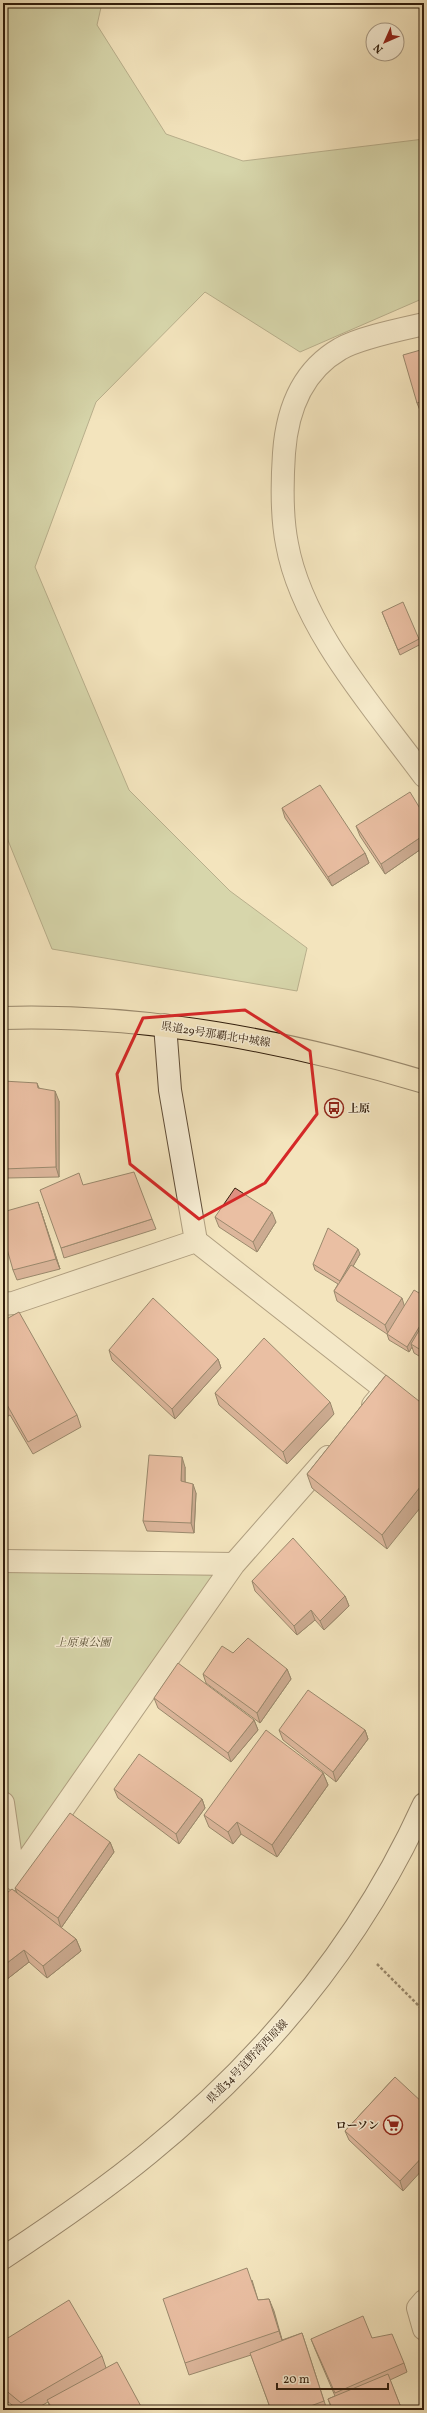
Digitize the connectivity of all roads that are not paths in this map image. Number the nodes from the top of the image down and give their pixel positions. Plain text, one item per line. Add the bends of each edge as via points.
1 (424, 324) edge
2 (424, 776) edge
3 (3, 1018) edge
4 (165, 1025) junction
5 (424, 1082) edge
6 (196, 1241) junction
7 (3, 1304) edge
8 (360, 1420) edge
9 (339, 1444) edge
10 (3, 1561) edge
11 (234, 1564) junction
12 (3, 1803) edge
13 (424, 1804) edge
14 (9, 1884) edge
15 (3, 2258) edge
16 (424, 2301) edge
17 (424, 2329) edge

1 - 2 street via 340,348 312,372 295,400 286,428 282,485 286,544 301,590 327,643
3 - 4 main road, 県道29号那覇北中城線 via 98,1020
4 - 5 main road, 県道29号那覇北中城線 via 273,1042 348,1059
4 - 6 street via 170,1090
6 - 7 street via 13,1303
6 - 8 street via 386,1390
9 - 11 street
10 - 11 street
11 - 14 street
12 - 14 street
13 - 15 street, 県道34号宜野湾西原線 via 381,1887 350,1937 289,2018 217,2094 149,2153 69,2214
16 - 17 street via 418,2308

